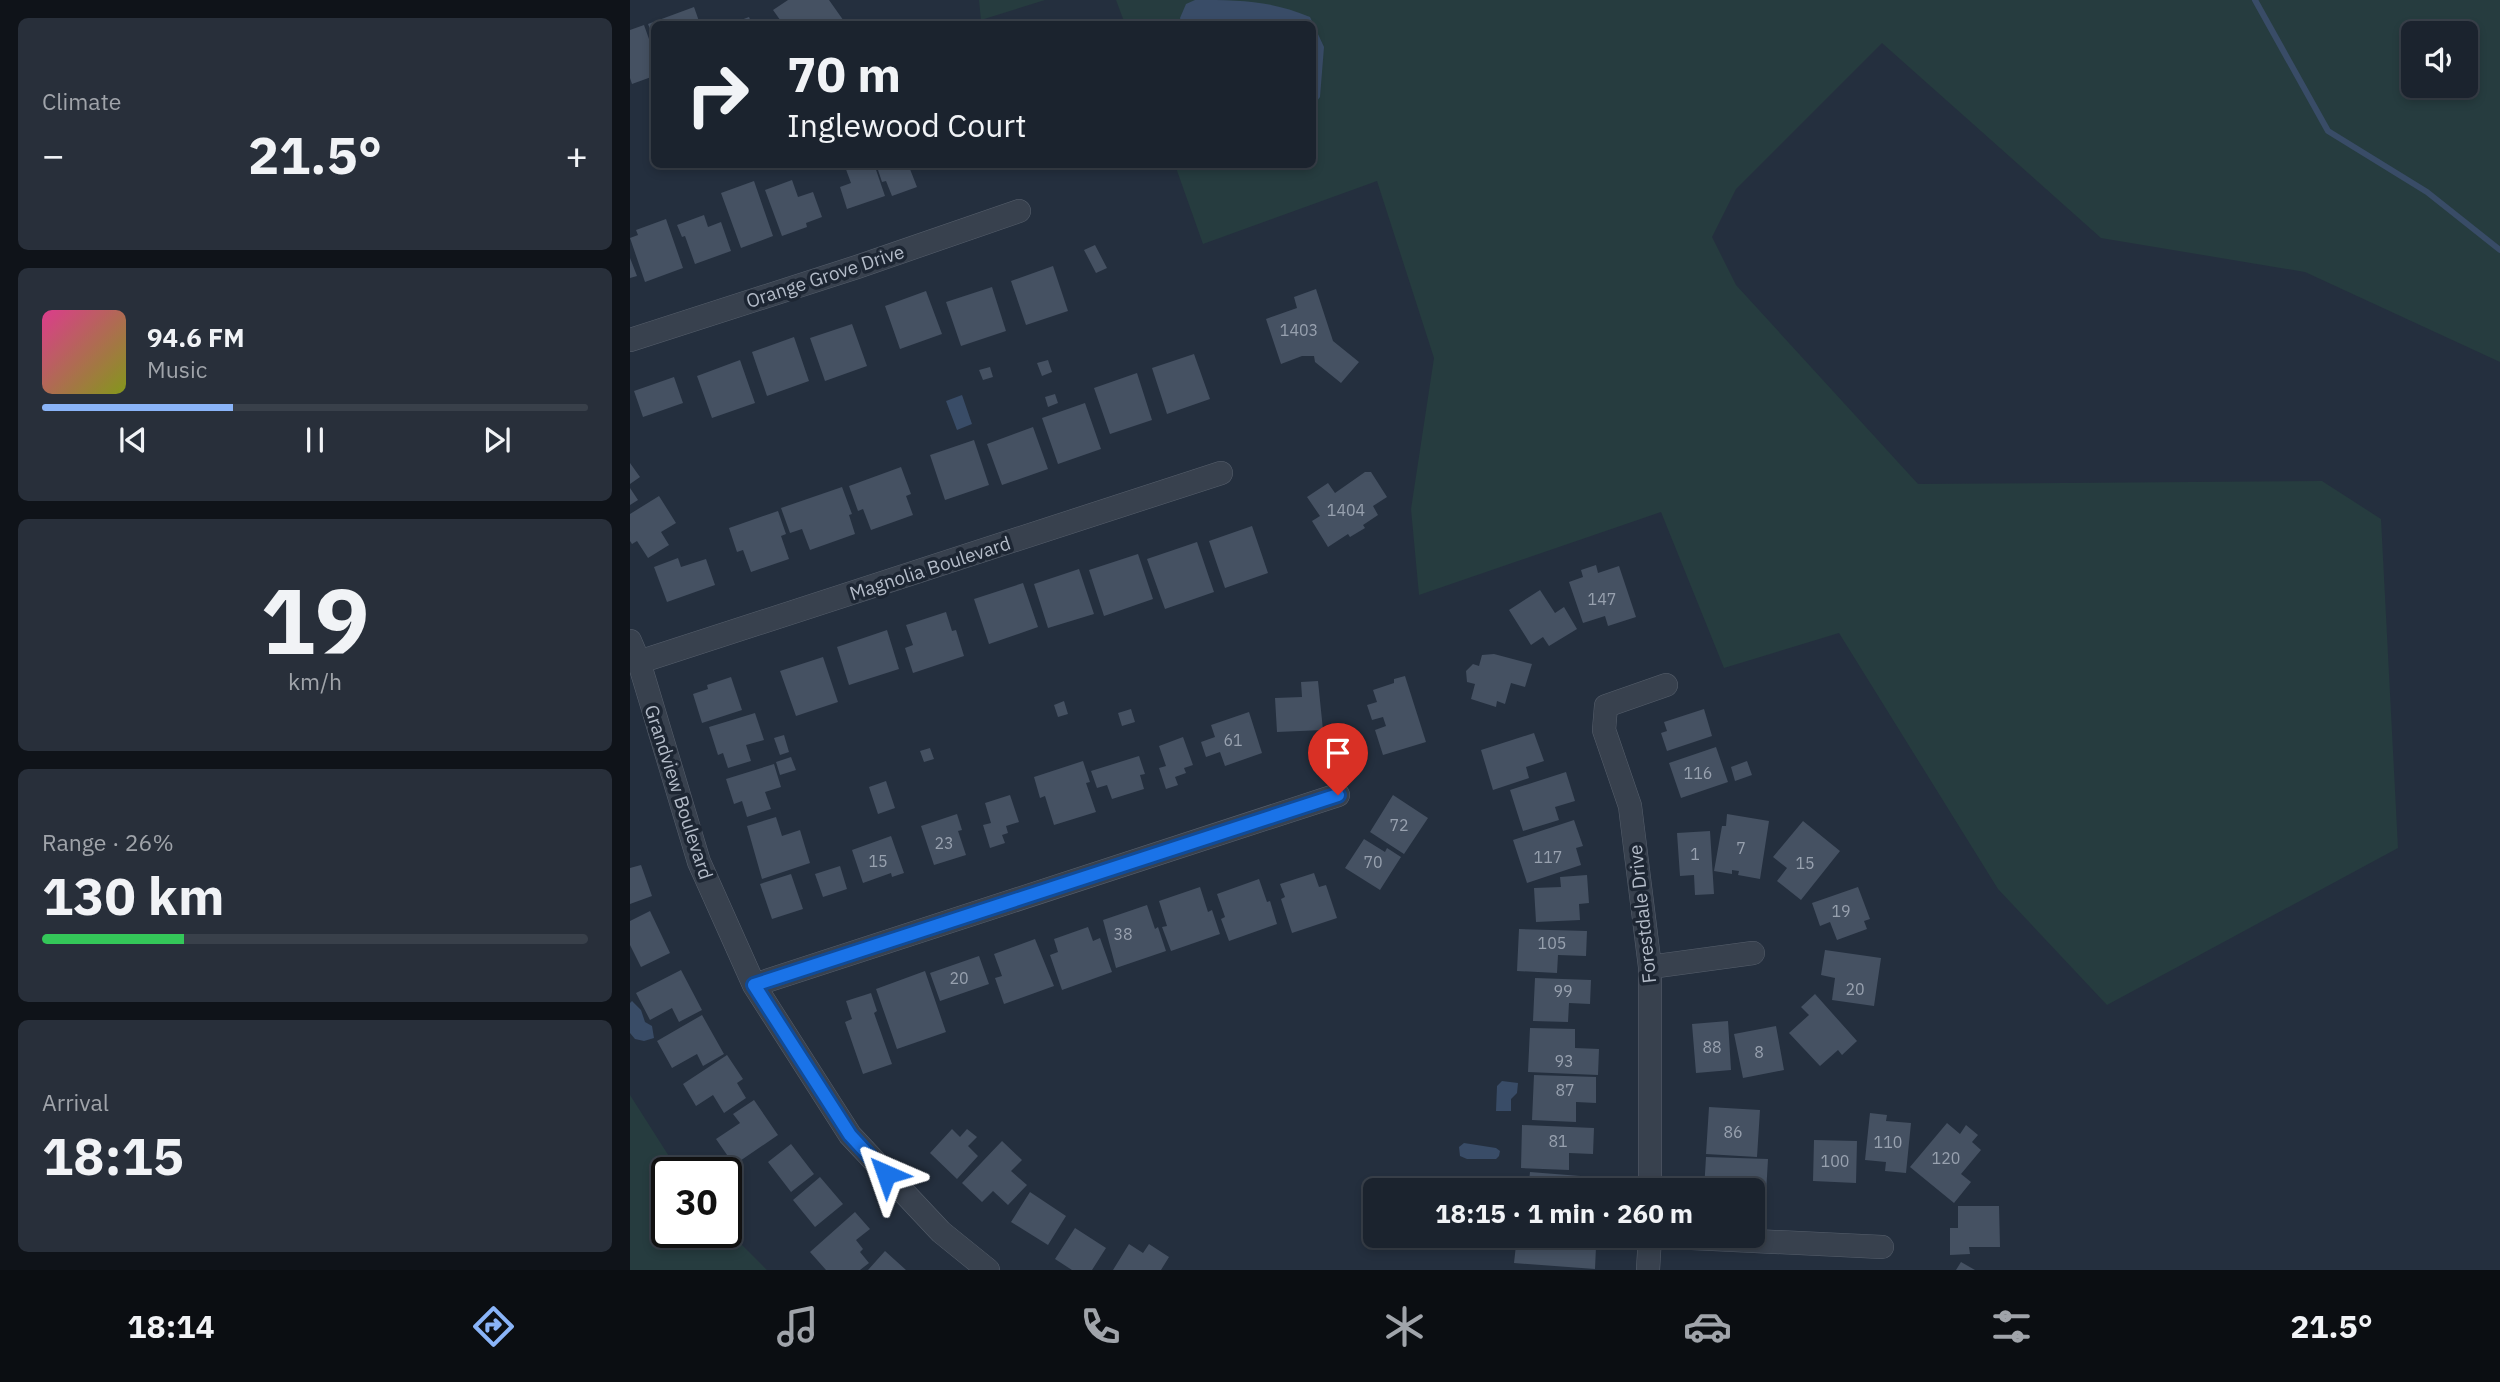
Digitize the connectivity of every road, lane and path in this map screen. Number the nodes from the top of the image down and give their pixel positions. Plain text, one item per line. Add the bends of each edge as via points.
1 (1019, 211) dead end
2 (630, 340) edge
3 (1221, 473) dead end
4 (634, 652) edge
5 (1666, 685) dead end
6 (1338, 795) dead end
7 (1753, 953) dead end
8 (1650, 967) junction
9 (754, 985) junction
10 (1650, 1178) edge
11 (1765, 1241) edge
12 (1882, 1247) dead end
13 (1649, 1248) edge
14 (988, 1270) edge
15 (1648, 1270) edge

1 - 2 street, Orange Grove Drive
3 - 4 street, Magnolia Boulevard
4 - 9 street, Grandview Boulevard via 699,862
5 - 8 street, Forestdale Drive via 1606,706 1604,730 1630,806
6 - 9 street
7 - 8 street
8 - 10 street, Forestdale Drive
9 - 14 street, Grandview Boulevard via 850,1135 941,1232
11 - 12 street
13 - 15 street

